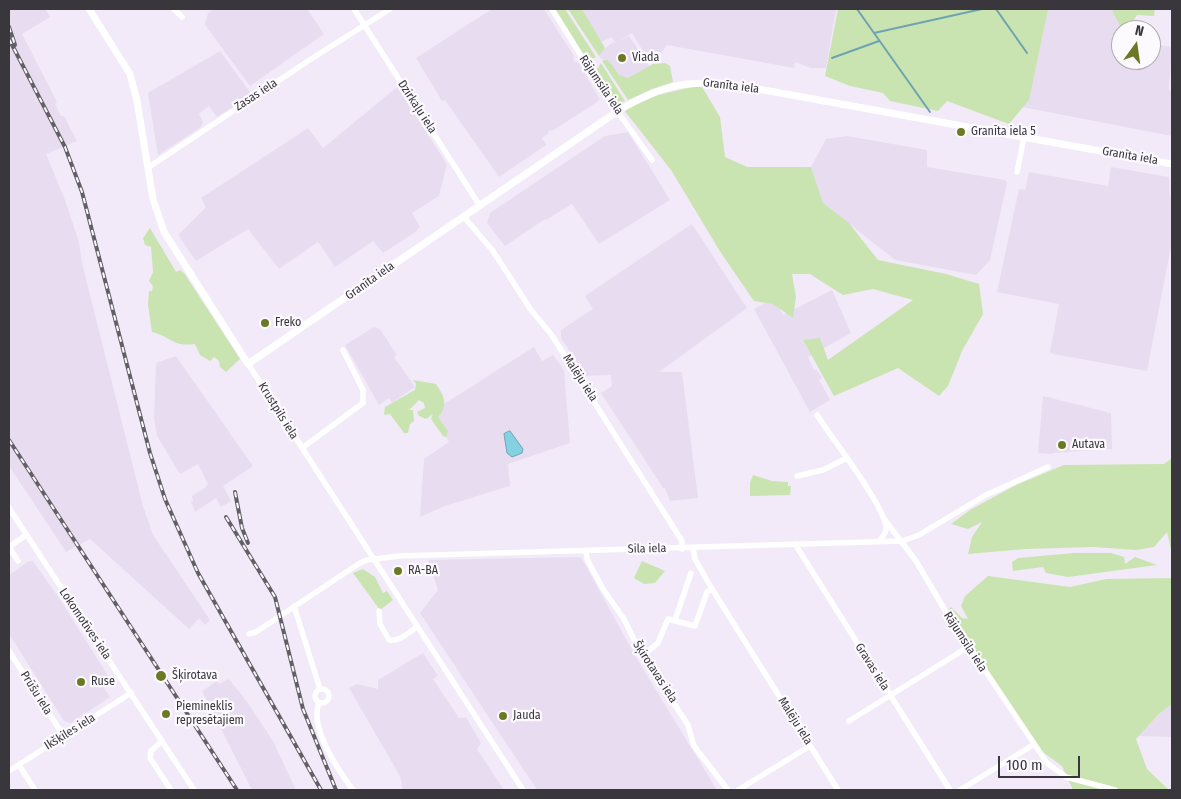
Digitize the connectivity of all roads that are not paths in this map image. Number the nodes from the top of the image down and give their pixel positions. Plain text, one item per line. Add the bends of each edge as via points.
1 (88, 9) edge
2 (174, 9) edge
3 (354, 9) edge
4 (390, 9) edge
5 (552, 9) edge
6 (182, 17) dead end
7 (364, 25) junction
8 (618, 111) junction
9 (1024, 136) junction
10 (652, 160) dead end
11 (1172, 164) edge
12 (149, 167) junction
13 (1017, 172) dead end
14 (480, 206) junction
15 (464, 216) junction
16 (343, 350) dead end
17 (248, 364) junction
18 (817, 415) dead end
19 (302, 448) junction
20 (847, 458) junction
21 (1048, 467) dead end
22 (797, 476) dead end
23 (9, 508) edge
24 (885, 520) junction
25 (26, 535) junction
26 (879, 541) junction
27 (902, 541) junction
28 (795, 544) junction
29 (9, 547) edge
30 (682, 548) junction
31 (693, 548) junction
32 (586, 551) junction
33 (374, 559) junction
34 (18, 561) dead end
35 (692, 574) dead end
36 (712, 589) junction
37 (294, 606) junction
38 (379, 610) dead end
39 (675, 620) junction
40 (417, 627) junction
41 (249, 634) dead end
42 (968, 647) junction
43 (9, 651) edge
44 (643, 655) junction
45 (320, 689) junction
46 (131, 693) junction
47 (890, 696) junction
48 (319, 703) junction
49 (849, 721) dead end
50 (63, 735) junction
51 (162, 741) junction
52 (1033, 745) junction
53 (810, 746) junction
54 (19, 765) junction
55 (9, 769) edge
56 (35, 790) edge
57 (171, 790) edge
58 (194, 790) edge
59 (353, 790) edge
60 (523, 790) edge
61 (728, 790) edge
62 (738, 790) edge
63 (838, 790) edge
64 (950, 790) edge
65 (960, 790) edge
66 (1115, 790) edge

1 - 12 main road, Krustpils iela via 130,74
2 - 6 street
3 - 7 street, Dzirkaļu iela
4 - 7 street, Zasas iela
5 - 8 street, Rājumsila iela
7 - 12 street, Zasas iela
7 - 14 street, Dzirkaļu iela
8 - 9 main road, Granīta iela via 658,90 691,82 716,82
8 - 10 street, Rājumsila iela
8 - 14 main road, Granīta iela
9 - 11 main road, Granīta iela
9 - 13 street
12 - 17 main road, Krustpils iela via 153,200 164,232
14 - 15 main road, Granīta iela
15 - 17 main road, Granīta iela
15 - 30 street, Malēju iela via 493,251 556,341 653,493 682,541
16 - 19 street via 362,390 364,403
17 - 19 street, Krustpils iela
18 - 20 street, Rājumsila iela
19 - 33 street, Krustpils iela
20 - 22 street via 823,470
20 - 24 street, Rājumsila iela
21 - 27 street, Sila iela via 986,495 919,535
23 - 25 street, Lokomotīves iela
24 - 26 street via 886,529
24 - 27 street, Rājumsila iela
25 - 29 street
25 - 46 street, Lokomotīves iela
26 - 27 street, Sila iela
26 - 28 street, Sila iela
27 - 42 street, Rājumsila iela
28 - 31 street, Sila iela
28 - 47 street, Gravas iela
29 - 34 street
30 - 31 street, Sila iela
30 - 32 street, Sila iela
31 - 36 street, Malēju iela via 695,559
32 - 33 street, Sila iela
32 - 44 street, Šķirotavas iela via 599,582
33 - 37 street, Sila iela via 360,563
33 - 40 street, Krustpils iela
35 - 39 street
36 - 39 street via 707,592 695,626
36 - 53 street, Malēju iela
37 - 41 street, Sila iela
37 - 45 street
38 - 40 street via 380,624 389,640 394,641
39 - 44 street via 668,619 658,643
40 - 60 street, Krustpils iela
42 - 47 street
42 - 52 street, Rājumsila iela
43 - 50 street, Prūšu iela
44 - 61 street, Šķirotavas iela via 688,725 694,746
45 - 48 street via 314,697
45 - 48 street via 327,691 329,697 326,702
46 - 50 street, Ikšķiles iela
46 - 51 street, Lokomotīves iela
47 - 49 street
47 - 64 street, Gravas iela
48 - 59 street via 316,714 318,726 333,759
50 - 54 street, Ikšķiles iela
51 - 57 street via 151,751 150,758
51 - 58 street, Lokomotīves iela
52 - 65 street
52 - 66 street, Rājumsila iela via 1047,764 1066,777
53 - 62 street
53 - 63 street, Malēju iela
54 - 55 street, Ikšķiles iela
54 - 56 street

